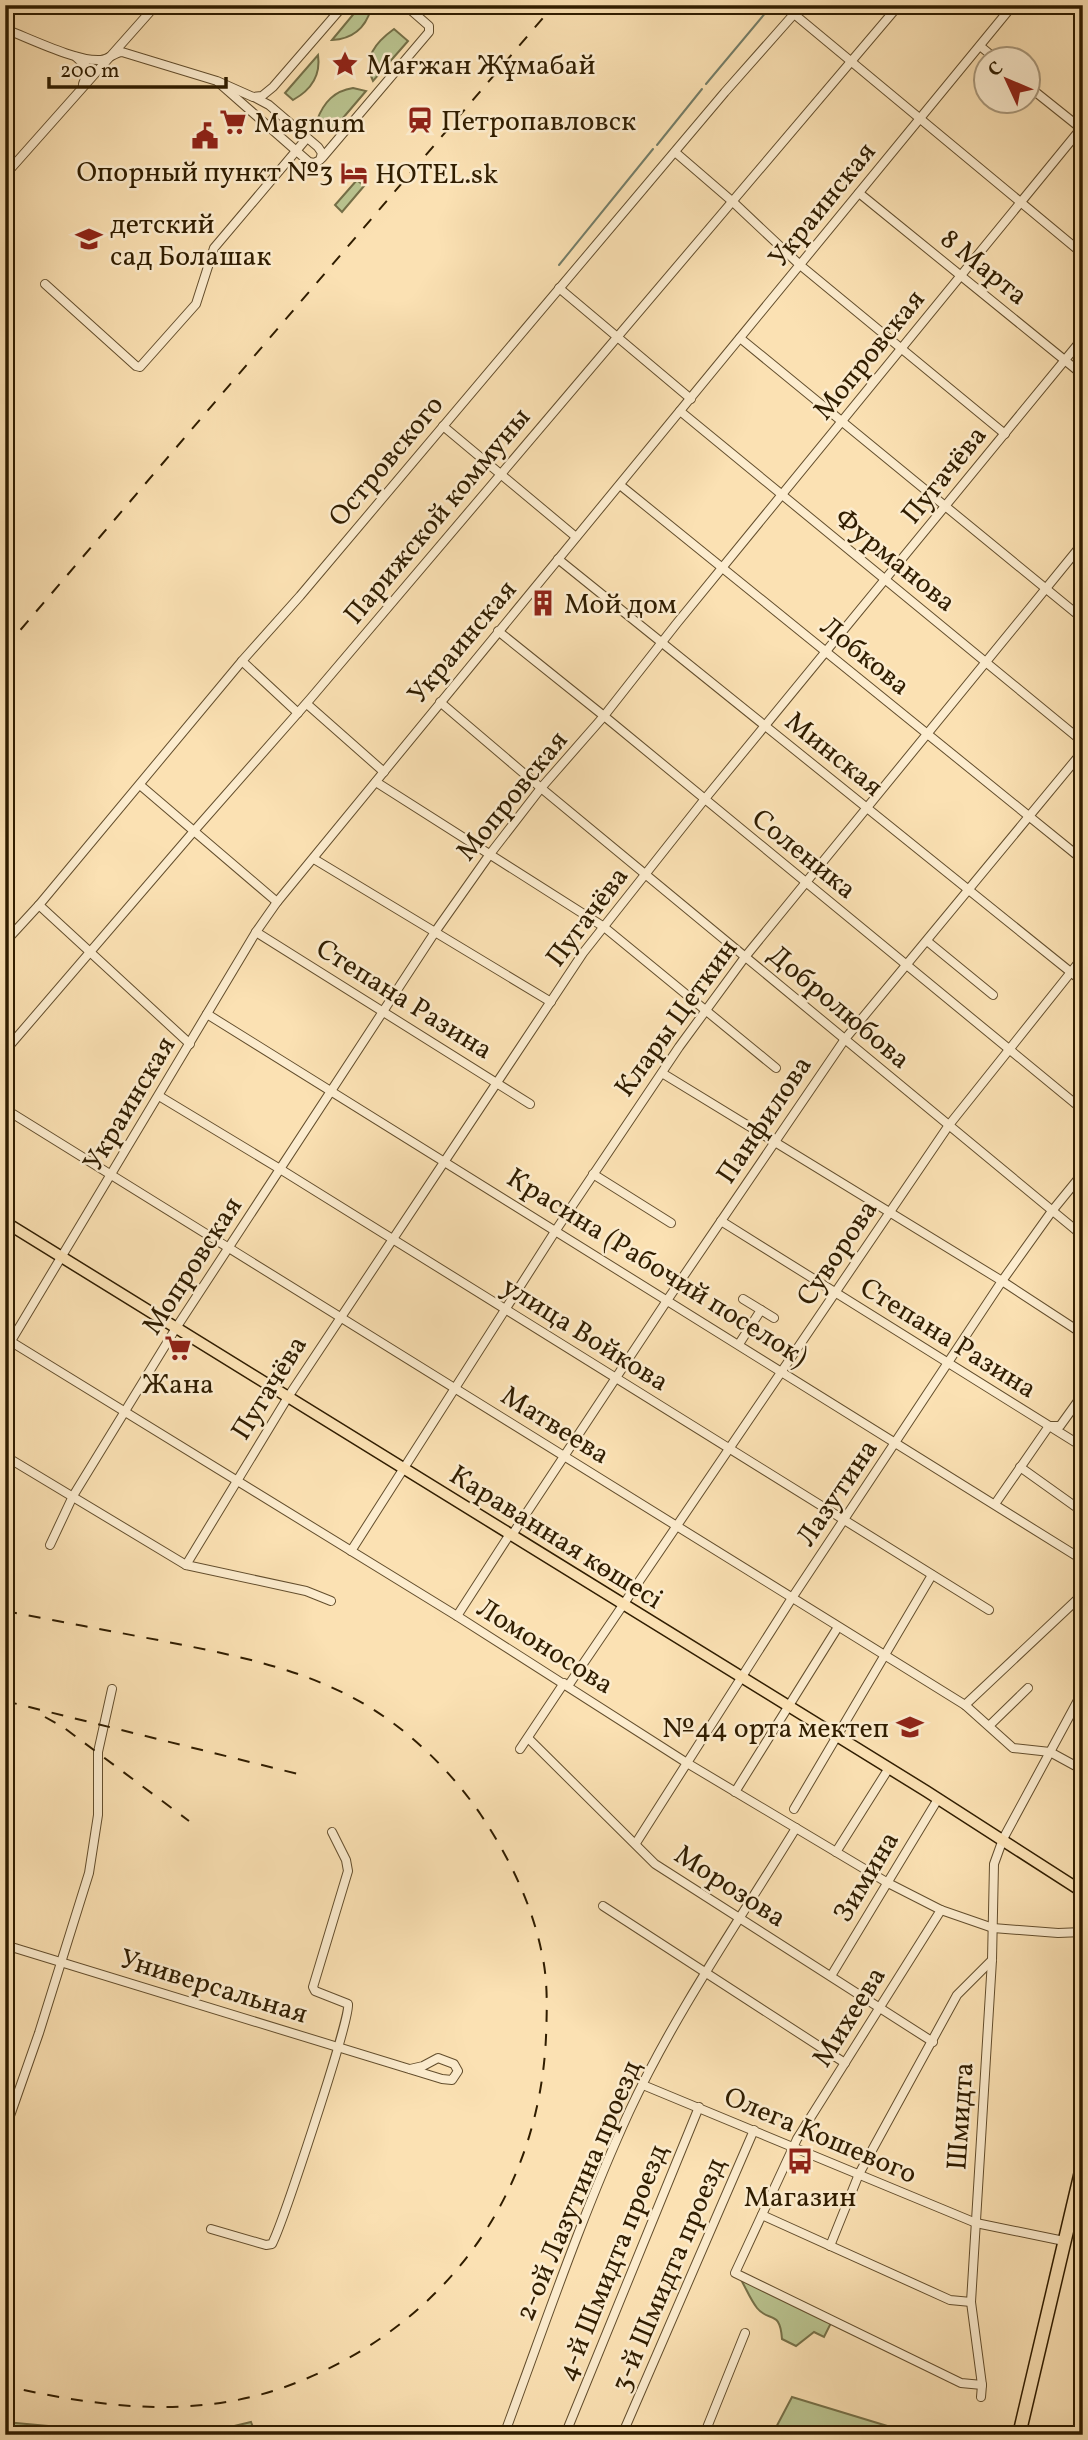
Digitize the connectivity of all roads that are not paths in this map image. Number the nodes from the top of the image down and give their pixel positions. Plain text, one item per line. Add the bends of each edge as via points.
1 (156, 5) edge
2 (344, 5) edge
3 (405, 5) edge
4 (899, 5) edge
5 (1013, 5) edge
6 (1079, 5) edge
7 (1083, 8) edge
8 (795, 10) edge
9 (5, 29) edge
10 (980, 46) edge
11 (115, 53) junction
12 (70, 54) junction
13 (972, 56) edge
14 (88, 58) junction
15 (850, 62) junction
16 (95, 76) junction
17 (217, 81) junction
18 (273, 87) junction
19 (76, 96) junction
20 (253, 97) junction
21 (1042, 97) edge
22 (273, 109) junction
23 (920, 118) junction
24 (1082, 128) edge
25 (307, 138) junction
26 (296, 151) junction
27 (675, 152) junction
28 (320, 160) junction
29 (5, 176) edge
30 (859, 192) junction
31 (733, 202) junction
32 (1021, 203) junction
33 (1083, 254) edge
34 (800, 265) junction
35 (961, 276) junction
36 (45, 284) dead end
37 (559, 288) junction
38 (617, 337) junction
39 (740, 338) junction
40 (1083, 338) edge
41 (901, 349) junction
42 (1065, 360) junction
43 (1083, 375) edge
44 (691, 398) junction
45 (680, 411) junction
46 (842, 422) junction
47 (443, 426) junction
48 (1005, 434) junction
49 (500, 474) junction
50 (620, 485) junction
51 (782, 496) junction
52 (946, 507) junction
53 (576, 537) junction
54 (1083, 543) edge
55 (558, 559) junction
56 (723, 569) junction
57 (886, 581) junction
58 (1046, 589) junction
59 (1083, 619) edge
60 (498, 632) junction
61 (662, 643) junction
62 (826, 653) junction
63 (242, 661) junction
64 (985, 662) junction
65 (440, 702) junction
66 (307, 704) junction
67 (299, 713) junction
68 (604, 716) junction
69 (765, 726) junction
70 (927, 734) junction
71 (1083, 742) edge
72 (1083, 751) edge
73 (384, 772) junction
74 (376, 782) junction
75 (140, 785) junction
76 (541, 788) junction
77 (704, 800) junction
78 (866, 808) junction
79 (1029, 817) junction
80 (194, 831) junction
81 (490, 854) junction
82 (314, 859) junction
83 (1083, 860) edge
84 (645, 875) junction
85 (805, 883) junction
86 (968, 890) junction
87 (277, 902) junction
88 (39, 905) junction
89 (604, 927) junction
90 (256, 932) junction
91 (435, 932) junction
92 (926, 941) junction
93 (5, 942) edge
94 (90, 952) junction
95 (745, 957) junction
96 (1083, 957) edge
97 (906, 965) junction
98 (1070, 972) junction
99 (1083, 982) edge
100 (993, 995) dead end
101 (551, 1002) junction
102 (705, 1009) junction
103 (384, 1012) junction
104 (207, 1014) junction
105 (845, 1039) junction
106 (190, 1044) junction
107 (1009, 1050) junction
108 (5, 1051) edge
109 (776, 1068) dead end
110 (662, 1073) junction
111 (497, 1082) junction
112 (332, 1091) junction
113 (159, 1096) junction
114 (530, 1104) dead end
115 (5, 1109) edge
116 (1083, 1111) edge
117 (949, 1125) junction
118 (774, 1143) junction
119 (445, 1161) junction
120 (281, 1169) junction
121 (1083, 1173) edge
122 (112, 1174) junction
123 (593, 1174) junction
124 (1052, 1211) junction
125 (889, 1213) junction
126 (721, 1221) junction
127 (5, 1222) edge
128 (671, 1223) dead end
129 (556, 1230) junction
130 (1083, 1236) edge
131 (393, 1239) junction
132 (228, 1249) junction
133 (62, 1258) junction
134 (1002, 1281) junction
135 (835, 1293) junction
136 (668, 1299) junction
137 (744, 1299) dead end
138 (505, 1309) junction
139 (761, 1310) junction
140 (340, 1318) junction
141 (774, 1318) dead end
142 (176, 1328) junction
143 (1083, 1334) edge
144 (8, 1339) edge
145 (739, 1344) junction
146 (5, 1350) edge
147 (948, 1363) junction
148 (783, 1371) junction
149 (616, 1378) junction
150 (454, 1388) junction
151 (288, 1396) junction
152 (1082, 1396) edge
153 (124, 1410) junction
154 (1049, 1426) junction
155 (896, 1442) junction
156 (1083, 1447) edge
157 (730, 1449) junction
158 (5, 1456) edge
159 (565, 1457) junction
160 (402, 1467) junction
161 (1020, 1467) junction
162 (237, 1480) junction
163 (73, 1496) junction
164 (995, 1504) junction
165 (1083, 1512) edge
166 (845, 1521) junction
167 (677, 1527) junction
168 (511, 1534) junction
169 (50, 1545) dead end
170 (351, 1551) junction
171 (1083, 1560) edge
172 (186, 1565) junction
173 (932, 1575) junction
174 (1083, 1594) edge
175 (792, 1598) junction
176 (331, 1601) dead end
177 (625, 1604) junction
178 (989, 1610) dead end
179 (457, 1616) junction
180 (838, 1627) junction
181 (884, 1655) junction
182 (742, 1677) junction
183 (566, 1684) junction
184 (1028, 1688) dead end
185 (112, 1689) dead end
186 (1083, 1690) edge
187 (965, 1705) junction
188 (788, 1706) junction
189 (990, 1725) junction
190 (837, 1736) junction
191 (528, 1738) junction
192 (520, 1749) dead end
193 (1050, 1752) junction
194 (687, 1763) junction
195 (888, 1768) junction
196 (1083, 1770) edge
197 (734, 1791) junction
198 (938, 1799) junction
199 (794, 1809) dead end
200 (796, 1828) junction
201 (332, 1832) dead end
202 (1003, 1839) junction
203 (636, 1843) junction
204 (836, 1852) junction
205 (888, 1883) junction
206 (1083, 1892) edge
207 (603, 1906) dead end
208 (941, 1910) junction
209 (741, 1918) junction
210 (993, 1928) junction
211 (1083, 1932) edge
212 (5, 1945) edge
213 (992, 1961) junction
214 (62, 1963) junction
215 (707, 1974) junction
216 (831, 1976) junction
217 (880, 2008) junction
218 (933, 2042) junction
219 (339, 2047) junction
220 (845, 2063) junction
221 (410, 2069) junction
222 (643, 2085) junction
223 (699, 2107) junction
224 (5, 2130) edge
225 (754, 2130) junction
226 (793, 2147) junction
227 (1083, 2163) edge
228 (859, 2174) junction
229 (762, 2215) junction
230 (976, 2223) junction
231 (211, 2229) dead end
232 (1064, 2241) junction
233 (830, 2246) junction
234 (971, 2302) junction
235 (745, 2333) dead end
236 (982, 2385) junction
237 (981, 2397) dead end
238 (623, 2434) edge
239 (504, 2435) edge
240 (565, 2435) edge
241 (704, 2435) edge
242 (1019, 2435) edge

1 - 11 street
2 - 18 street
3 - 28 street via 430,29
4 - 15 street, Парижской коммуны
5 - 10 street, Украинская
6 - 7 street
8 - 15 street
8 - 27 street, Островского
9 - 12 street
11 - 14 street via 104,60
11 - 16 street
11 - 17 street
12 - 14 street
12 - 19 street via 87,69
13 - 23 street, Украинская
14 - 16 street via 97,66
15 - 23 street
15 - 31 street, Парижской коммуны
16 - 19 street
17 - 20 street
17 - 26 street
18 - 20 street
18 - 22 street
19 - 29 street
20 - 22 street
21 - 24 street
22 - 25 street
23 - 30 street, Украинская
23 - 32 street
24 - 32 street, Мопровская
25 - 26 street
25 - 28 street via 321,150
26 - 28 street via 310,163
26 - 36 street via 214,248 196,304 141,367
27 - 31 street
27 - 37 street, Островского
30 - 34 street, Украинская
30 - 35 street, 8 Марта
31 - 34 street
31 - 38 street, Парижской коммуны
32 - 33 street
32 - 35 street, Мопровская
34 - 39 street, Украинская
34 - 41 street
35 - 41 street, Мопровская
35 - 42 street, 8 Марта
37 - 38 street
37 - 47 street, Островского
38 - 44 street
38 - 49 street, Парижской коммуны
39 - 44 street, Украинская
39 - 46 street
40 - 42 street, Пугачёва
41 - 46 street, Мопровская
41 - 48 street
42 - 43 street, 8 Марта
42 - 48 street, Пугачёва
44 - 45 street, Украинская
45 - 50 street, Украинская
45 - 51 street, Фурманова
46 - 51 street, Мопровская
46 - 52 street
47 - 49 street
47 - 63 street, Островского
48 - 52 street, Пугачёва
49 - 53 street
49 - 66 street, Парижской коммуны
50 - 53 street, Украинская
50 - 56 street, Лобкова
51 - 56 street, Мопровская
51 - 57 street, Фурманова
52 - 57 street, Пугачёва
52 - 58 street
53 - 55 street, Украинская
54 - 58 street, Клары Цеткин
55 - 60 street, Украинская
55 - 61 street, Минская
56 - 61 street, Мопровская
56 - 62 street, Лобкова
57 - 62 street, Пугачёва
57 - 64 street, Фурманова
58 - 59 street
58 - 64 street, Клары Цеткин
60 - 65 street, Украинская
60 - 68 street, Соленика
61 - 68 street, Мопровская
61 - 69 street, Минская
62 - 69 street, Пугачёва
62 - 70 street, Лобкова
63 - 67 street
63 - 75 street, Островского
64 - 70 street, Клары Цеткин
64 - 71 street, Фурманова
65 - 73 street, Украинская
65 - 76 street, Добролюбова
66 - 67 street, Парижской коммуны
66 - 73 street
67 - 80 street, Парижской коммуны
68 - 76 street, Мопровская
68 - 77 street, Соленика
69 - 77 street, Пугачёва
69 - 78 street, Минская
70 - 78 street, Клары Цеткин
70 - 79 street, Лобкова
72 - 79 street, Панфилова
73 - 74 street, Украинская
74 - 81 street
74 - 82 street, Украинская
75 - 80 street
75 - 88 street, Островского
76 - 81 street, Мопровская
76 - 84 street, Добролюбова
77 - 84 street, Пугачёва
77 - 85 street, Соленика
78 - 85 street, Клары Цеткин
78 - 86 street, Минская
79 - 83 street, Лобкова
79 - 86 street, Панфилова
80 - 87 street
80 - 94 street, Парижской коммуны
81 - 89 street
81 - 91 street, Мопровская
82 - 87 street, Украинская
82 - 91 street
84 - 89 street, Пугачёва
84 - 95 street, Добролюбова
85 - 95 street, Клары Цеткин
85 - 97 street, Соленика
86 - 92 street, Панфилова
86 - 98 street, Минская
87 - 90 street, Украинская
88 - 93 street, Островского
88 - 94 street
89 - 101 street, Пугачёва
89 - 102 street
90 - 103 street, Степана Разина
90 - 104 street, Украинская
91 - 101 street
91 - 103 street, Мопровская
92 - 97 street, Панфилова
92 - 100 street
94 - 106 street
94 - 108 street, Парижской коммуны
95 - 102 street, Клары Цеткин
95 - 105 street, Добролюбова
96 - 98 street, Суворова
97 - 105 street, Панфилова
97 - 107 street, Соленика
98 - 99 street, Минская
98 - 107 street, Суворова
101 - 111 street, Пугачёва
102 - 109 street
102 - 110 street, Клары Цеткин
103 - 111 street, Степана Разина
103 - 112 street, Мопровская
104 - 106 street, Украинская
104 - 112 street, Красина (Рабочий поселок)
105 - 117 street, Добролюбова
105 - 118 street, Панфилова
106 - 113 street, Украинская
107 - 116 street, Соленика
107 - 117 street, Суворова
110 - 118 street
110 - 123 street, Клары Цеткин
111 - 114 street, Степана Разина
111 - 119 street, Пугачёва
112 - 119 street, Красина (Рабочий поселок)
112 - 120 street, Мопровская
113 - 120 street, улица Войкова
113 - 122 street, Украинская
115 - 122 street, Матвеева
117 - 124 street, Добролюбова
117 - 125 street, Суворова
118 - 125 street
118 - 126 street, Панфилова
119 - 129 street, Красина (Рабочий поселок)
119 - 131 street, Пугачёва
120 - 131 street, улица Войкова
120 - 132 street, Мопровская
121 - 124 street, Лазутина
122 - 132 street, Матвеева
122 - 133 street, Украинская
123 - 128 street
123 - 129 street, Клары Цеткин
124 - 130 street, Добролюбова
124 - 134 street, Лазутина
125 - 134 street
125 - 135 street, Суворова
126 - 135 street, Степана Разина
126 - 136 street, Панфилова
127 - 133 main road, Караванная көшесі
129 - 136 street, Красина (Рабочий поселок)
129 - 138 street, Клары Цеткин
131 - 138 street, улица Войкова
131 - 140 street, Пугачёва
132 - 140 street, Матвеева
132 - 142 street, Мопровская
133 - 142 main road, Караванная көшесі
133 - 144 street, Украинская
134 - 143 street
134 - 147 street, Лазутина
135 - 147 street, Степана Разина
135 - 148 street, Суворова
136 - 145 street, Красина (Рабочий поселок)
136 - 149 street, Панфилова
137 - 139 street
138 - 149 street, улица Войкова
138 - 150 street, Клары Цеткин
139 - 141 street
139 - 145 street
140 - 150 street, Матвеева
140 - 151 street, Пугачёва
142 - 151 main road, Караванная көшесі
142 - 153 street, Мопровская
144 - 146 street, Украинская
144 - 153 street, Ломоносова
145 - 148 street, Красина (Рабочий поселок)
147 - 154 street, Степана Разина
147 - 155 street, Лазутина
148 - 155 street, Красина (Рабочий поселок)
148 - 157 street, Суворова
149 - 157 street, улица Войкова
149 - 159 street, Панфилова
150 - 159 street, Матвеева
150 - 160 street, Клары Цеткин
151 - 160 main road, Караванная көшесі
151 - 162 street, Пугачёва
152 - 154 street via 1060,1426
153 - 162 street, Ломоносова
153 - 163 street, Мопровская
154 - 156 street, Степана Разина
154 - 161 street
155 - 164 street, Красина (Рабочий поселок)
155 - 166 street, Лазутина
157 - 166 street, улица Войкова
157 - 167 street, Суворова
158 - 163 street
159 - 167 street, Матвеева
159 - 168 street, Панфилова
160 - 168 main road, Караванная көшесі
160 - 170 street, Клары Цеткин
161 - 164 street
161 - 165 street
162 - 170 street, Ломоносова
162 - 172 street, Пугачёва
163 - 169 street, Мопровская
163 - 172 street
164 - 171 street, Красина (Рабочий поселок)
166 - 173 street, улица Войкова
166 - 175 street, Лазутина
167 - 175 street, Матвеева
167 - 177 street, Суворова
168 - 177 main road, Караванная көшесі
168 - 179 street, Панфилова
170 - 179 street, Ломоносова
172 - 176 street via 306,1591
173 - 178 street, улица Войкова
173 - 181 street
174 - 187 street
175 - 180 street, Матвеева
175 - 182 street, Лазутина
177 - 182 main road, Караванная көшесі
177 - 183 street, Суворова
179 - 183 street, Ломоносова
180 - 181 street, Матвеева
180 - 188 street
181 - 187 street, Матвеева
181 - 190 street
182 - 188 main road, Караванная көшесі
182 - 194 street, Лазутина
183 - 191 street, Суворова
183 - 194 street, Ломоносова
184 - 189 street
185 - 214 street via 98,1752 98,1815 89,1873
186 - 193 street, Шмидта
187 - 189 street, Матвеева
188 - 190 main road, Караванная көшесі
188 - 197 street
189 - 193 street, Матвеева via 1013,1748
190 - 195 main road, Караванная көшесі
190 - 199 street
191 - 192 street, Суворова
191 - 203 street, Морозова
193 - 196 street, Матвеева
193 - 202 street, Шмидта
194 - 197 street, Ломоносова
194 - 203 street, Лазутина
195 - 198 main road, Караванная көшесі
195 - 204 street
197 - 200 street, Ломоносова
198 - 202 main road, Караванная көшесі
198 - 205 street, Зимина
200 - 204 street, Ломоносова
200 - 209 street, 2-ой Лазутина проезд
201 - 219 street via 348,1871 313,1987 348,2004
202 - 206 main road, Караванная көшесі
202 - 210 street, Шмидта via 995,1859
203 - 209 street, Морозова via 655,1864
204 - 205 street, Ломоносова
205 - 208 street, Ломоносова
205 - 216 street, Зимина
207 - 215 street
208 - 210 street, Ломоносова
208 - 217 street, Михеева
209 - 215 street, 2-ой Лазутина проезд
209 - 216 street, Морозова
210 - 211 street, Ломоносова
210 - 213 street, Шмидта
212 - 214 street, Универсальная
213 - 218 street via 959,1992
213 - 230 street, Шмидта
214 - 219 street, Универсальная
214 - 224 street
215 - 220 street
215 - 222 street, 2-ой Лазутина проезд
216 - 217 street, Морозова
217 - 218 street, Морозова
217 - 220 street, Михеева
218 - 228 street
219 - 221 street, Универсальная
219 - 231 street via 273,2242 266,2245
220 - 226 street, Михеева
221 - 221 street, Универсальная via 450,2080 458,2071 454,2064 438,2058
222 - 223 street, Олега Кошевого
222 - 239 street, 2-ой Лазутина проезд via 584,2218
223 - 225 street, Олега Кошевого
223 - 240 street, 4-й Шмидта проезд
225 - 226 street, Олега Кошевого
225 - 238 street, 3-й Шмидта проезд
226 - 228 street, Олега Кошевого
226 - 229 street, Михеева
227 - 232 highway
228 - 230 street, Олега Кошевого
228 - 233 street
229 - 233 street
229 - 236 street, Михеева via 735,2273 961,2383
230 - 232 street, Олега Кошевого
230 - 234 street, Шмидта
232 - 242 highway
233 - 234 street via 950,2300
234 - 236 street, Шмидта
235 - 241 street
236 - 237 street, Шмидта

